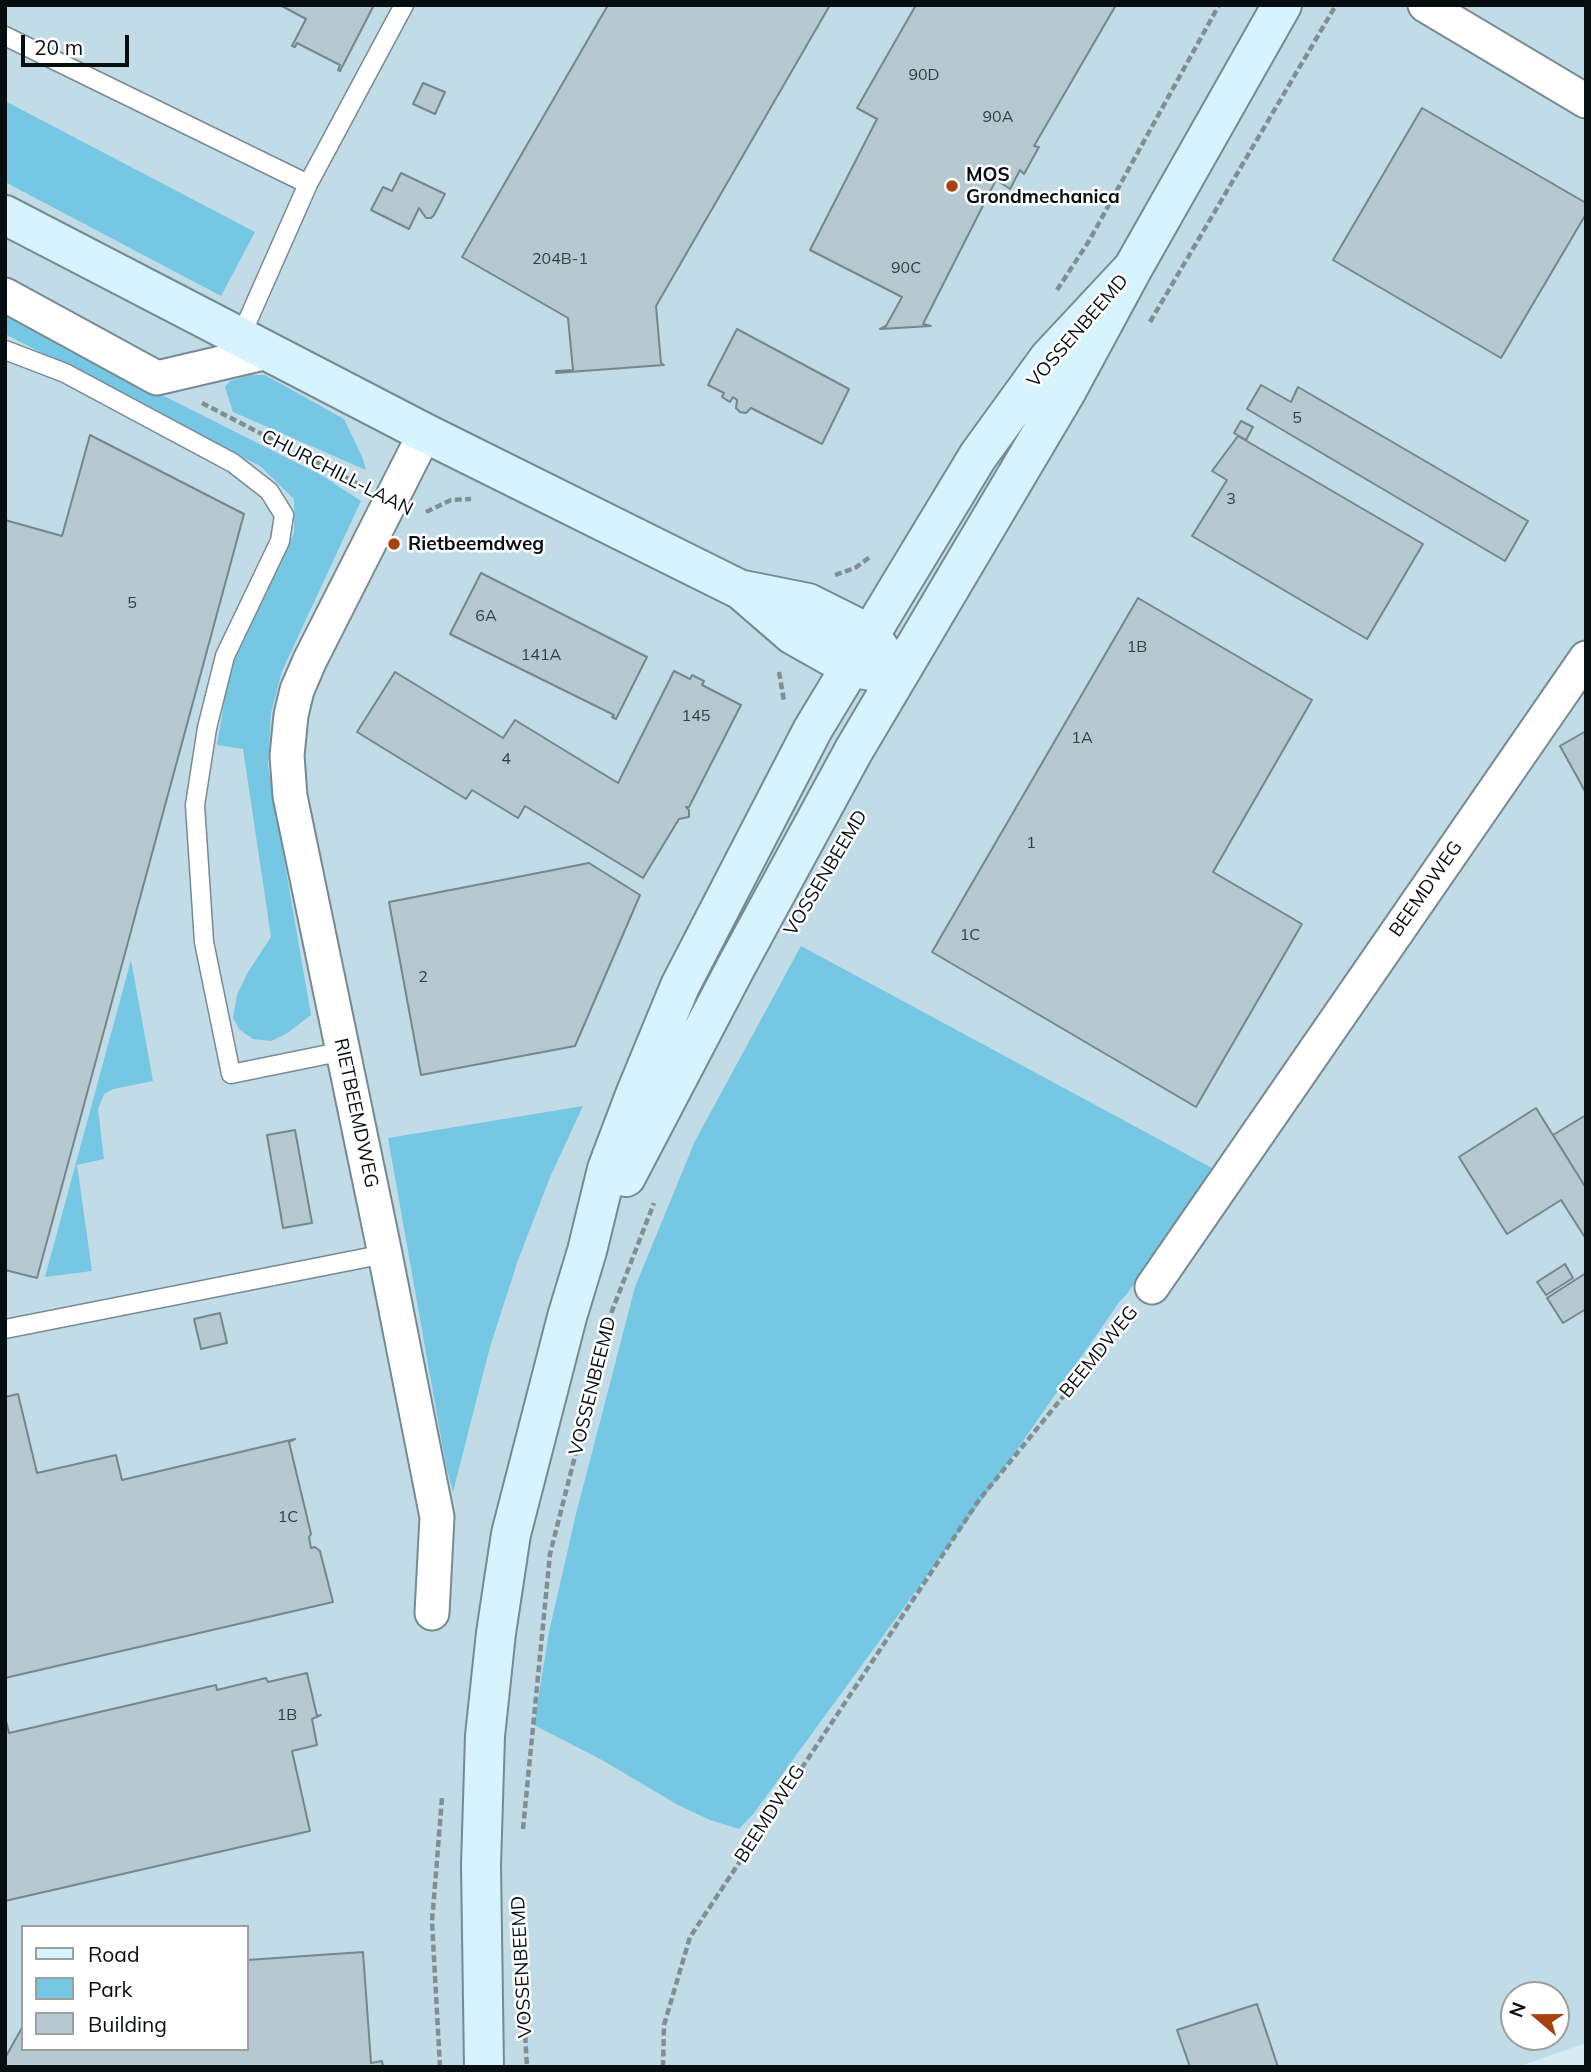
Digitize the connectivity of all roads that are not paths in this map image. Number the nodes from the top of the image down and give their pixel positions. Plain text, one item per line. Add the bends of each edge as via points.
1 (404, 5) edge
2 (1282, 5) edge
3 (1426, 5) edge
4 (5, 36) edge
5 (1586, 101) edge
6 (308, 184) junction
7 (5, 215) edge
8 (1133, 268) junction
9 (5, 295) edge
10 (254, 345) junction
11 (5, 350) edge
12 (425, 433) junction
13 (741, 590) junction
14 (870, 634) junction
15 (1586, 658) edge
16 (850, 667) junction
17 (898, 677) junction
18 (344, 1051) junction
19 (587, 1251) junction
20 (385, 1254) junction
21 (1152, 1287) road end
22 (5, 1329) edge
23 (432, 1613) dead end
24 (484, 2067) edge

1 - 6 lane
2 - 8 main road, VOSSENBEEMD
3 - 5 street
4 - 6 lane
6 - 10 lane
7 - 10 main road
8 - 14 main road, VOSSENBEEMD via 1049,358 978,456
8 - 17 main road, VOSSENBEEMD via 1066,392
9 - 10 street via 157,378
10 - 12 main road
11 - 18 lane via 65,373 233,463 270,491 284,515 280,541 225,656 206,728 195,805 204,942 231,1074
12 - 13 main road
12 - 18 street, RIETBEEMDWEG via 310,660 291,715 290,796
13 - 14 main road via 808,603
13 - 16 main road via 793,635
14 - 16 main road, VOSSENBEEMD
14 - 17 main road
15 - 21 street, BEEMDWEG
16 - 17 main road
16 - 19 main road, VOSSENBEEMD via 680,986 607,1169
17 - 19 main road, VOSSENBEEMD via 737,965
18 - 20 street, RIETBEEMDWEG
19 - 24 main road, VOSSENBEEMD via 511,1534 496,1633 485,1736 481,1866
20 - 22 lane
20 - 23 street, RIETBEEMDWEG via 437,1517

